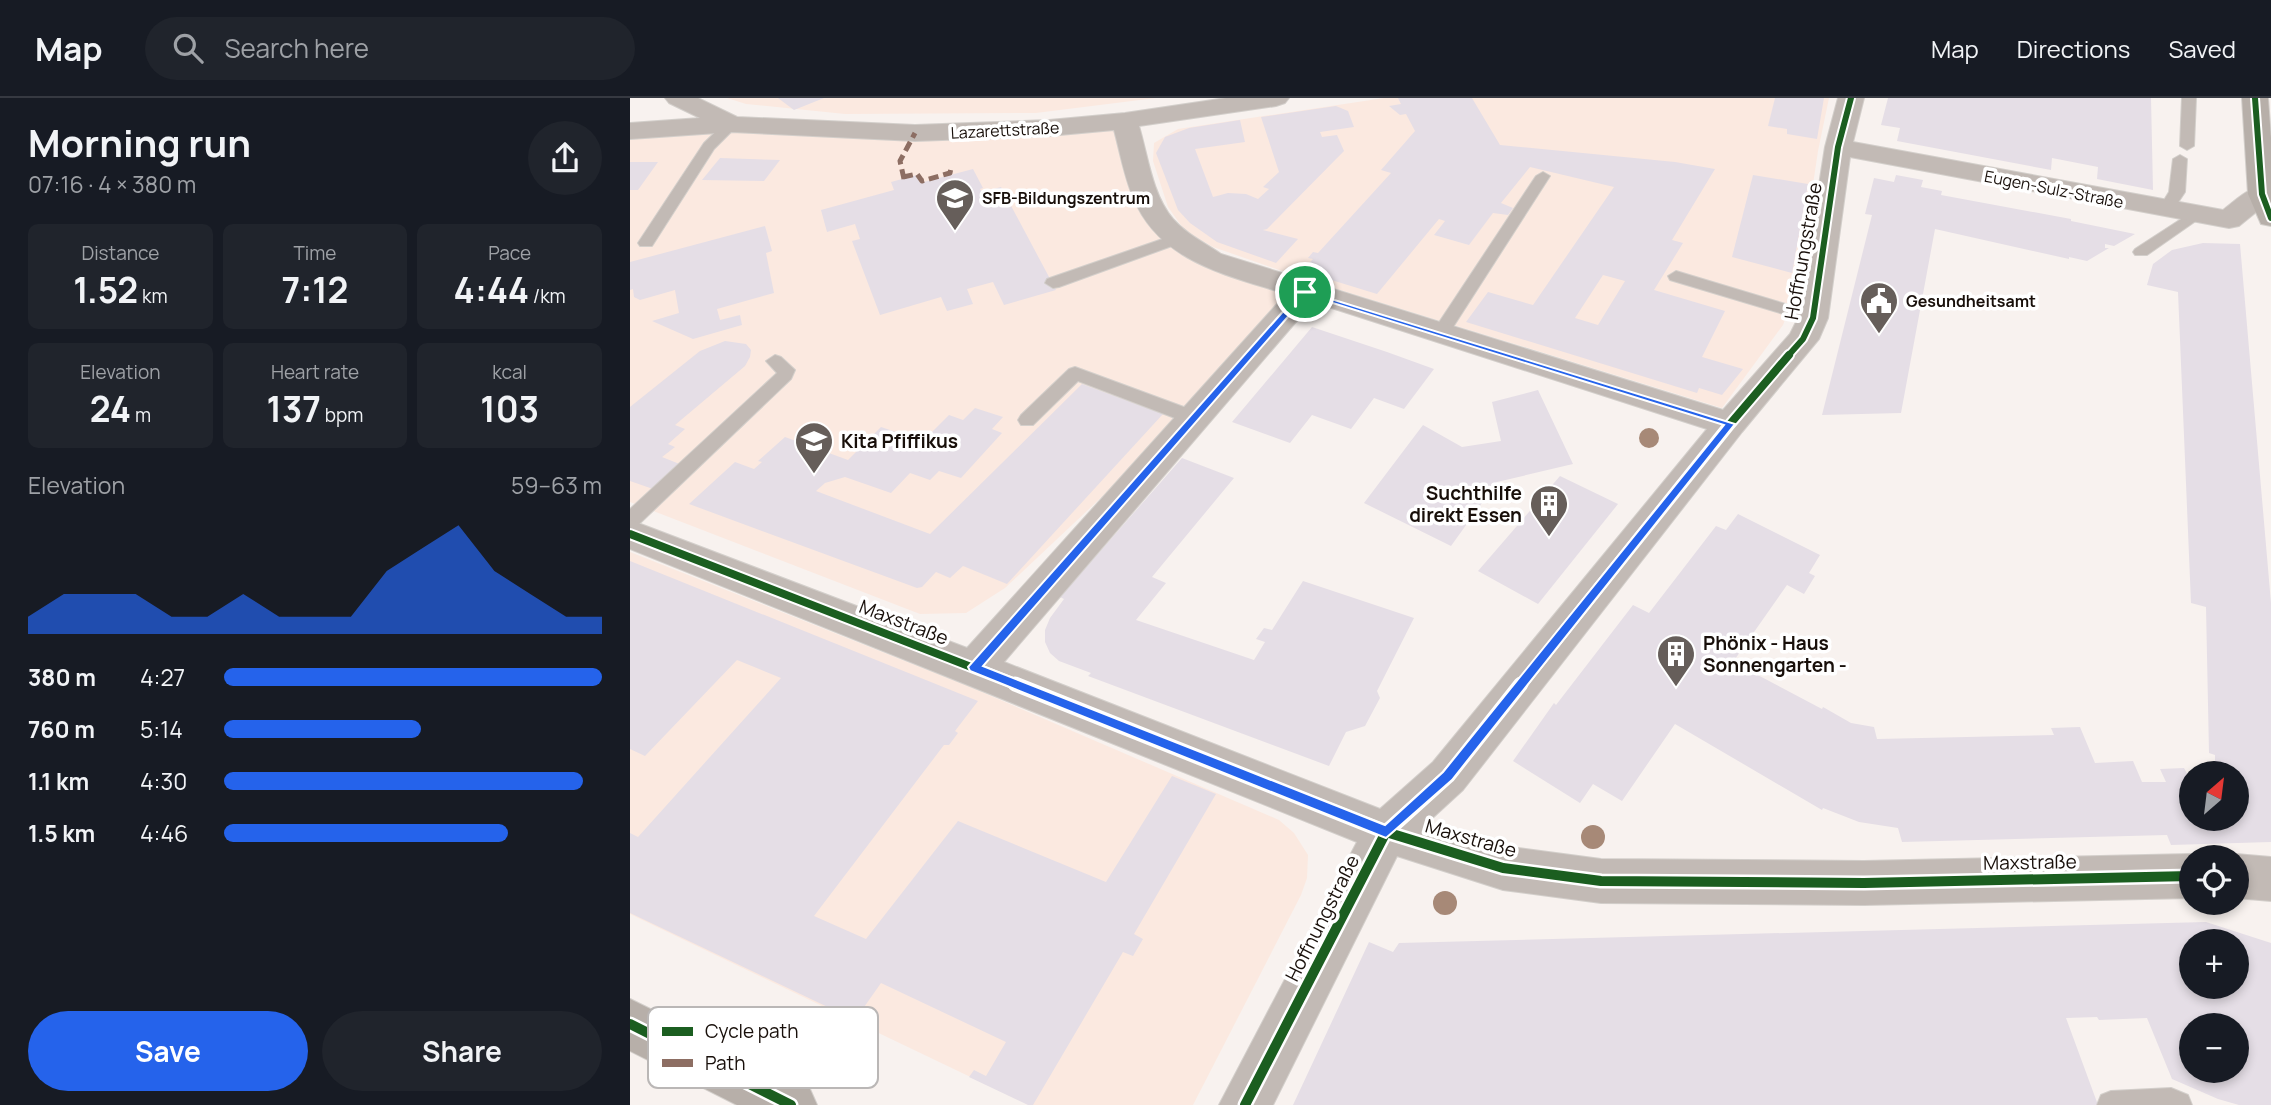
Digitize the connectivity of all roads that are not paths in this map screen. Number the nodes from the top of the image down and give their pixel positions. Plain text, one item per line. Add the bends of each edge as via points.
1 (678, 98) edge
2 (1276, 98) edge
3 (1851, 98) edge
4 (2189, 98) edge
5 (2255, 98) edge
6 (2262, 98) edge
7 (2271, 102) edge
8 (1125, 121) junction
9 (732, 124) junction
10 (630, 131) edge
11 (1838, 147) junction
12 (1543, 176) dead end
13 (2267, 206) edge
14 (2166, 210) junction
15 (2195, 215) junction
16 (1177, 239) junction
17 (646, 243) dead end
18 (2141, 252) dead end
19 (1676, 276) dead end
20 (1053, 284) dead end
21 (1305, 292) junction
22 (1813, 318) junction
23 (1440, 334) junction
24 (775, 360) dead end
25 (1194, 418) junction
26 (1027, 420) dead end
27 (1730, 424) junction
28 (630, 521) edge
29 (630, 534) edge
30 (974, 667) junction
31 (1386, 832) junction
32 (2179, 876) edge
33 (2249, 877) edge
34 (2271, 879) edge
35 (630, 1024) edge
36 (648, 1033) edge
37 (757, 1088) edge
38 (791, 1105) edge
39 (1245, 1105) edge
40 (2111, 1105) edge
41 (2178, 1105) edge

1 - 9 street, Lazarettstraße
2 - 8 street, Lazarettstraße
3 - 11 street, Hoffnungstraße
4 - 14 lane via 2177,192
5 - 13 main road
6 - 7 lane
8 - 9 street, Lazarettstraße via 915,133
8 - 16 street via 1158,219
9 - 10 street, Lazarettstraße
9 - 17 lane via 709,146
11 - 14 street, Eugen-Sulz-Straße
11 - 22 street, Hoffnungstraße
12 - 23 lane
13 - 15 street, Eugen-Sulz-Straße via 2230,220
14 - 15 street, Eugen-Sulz-Straße
15 - 18 lane
16 - 20 lane
16 - 21 street via 1211,260
19 - 22 lane
21 - 23 street
21 - 25 street
22 - 27 street, Hoffnungstraße via 1803,339
23 - 27 street
24 - 28 lane via 786,370 785,375
25 - 26 lane via 1075,373
25 - 30 street
27 - 31 street, Hoffnungstraße via 1448,776
29 - 30 street, Maxstraße
30 - 31 street, Maxstraße
31 - 32 street, Maxstraße via 1503,868 1601,881 1864,883
31 - 39 street, Hoffnungstraße
33 - 34 street
35 - 36 main road
37 - 38 main road
40 - 41 lane

